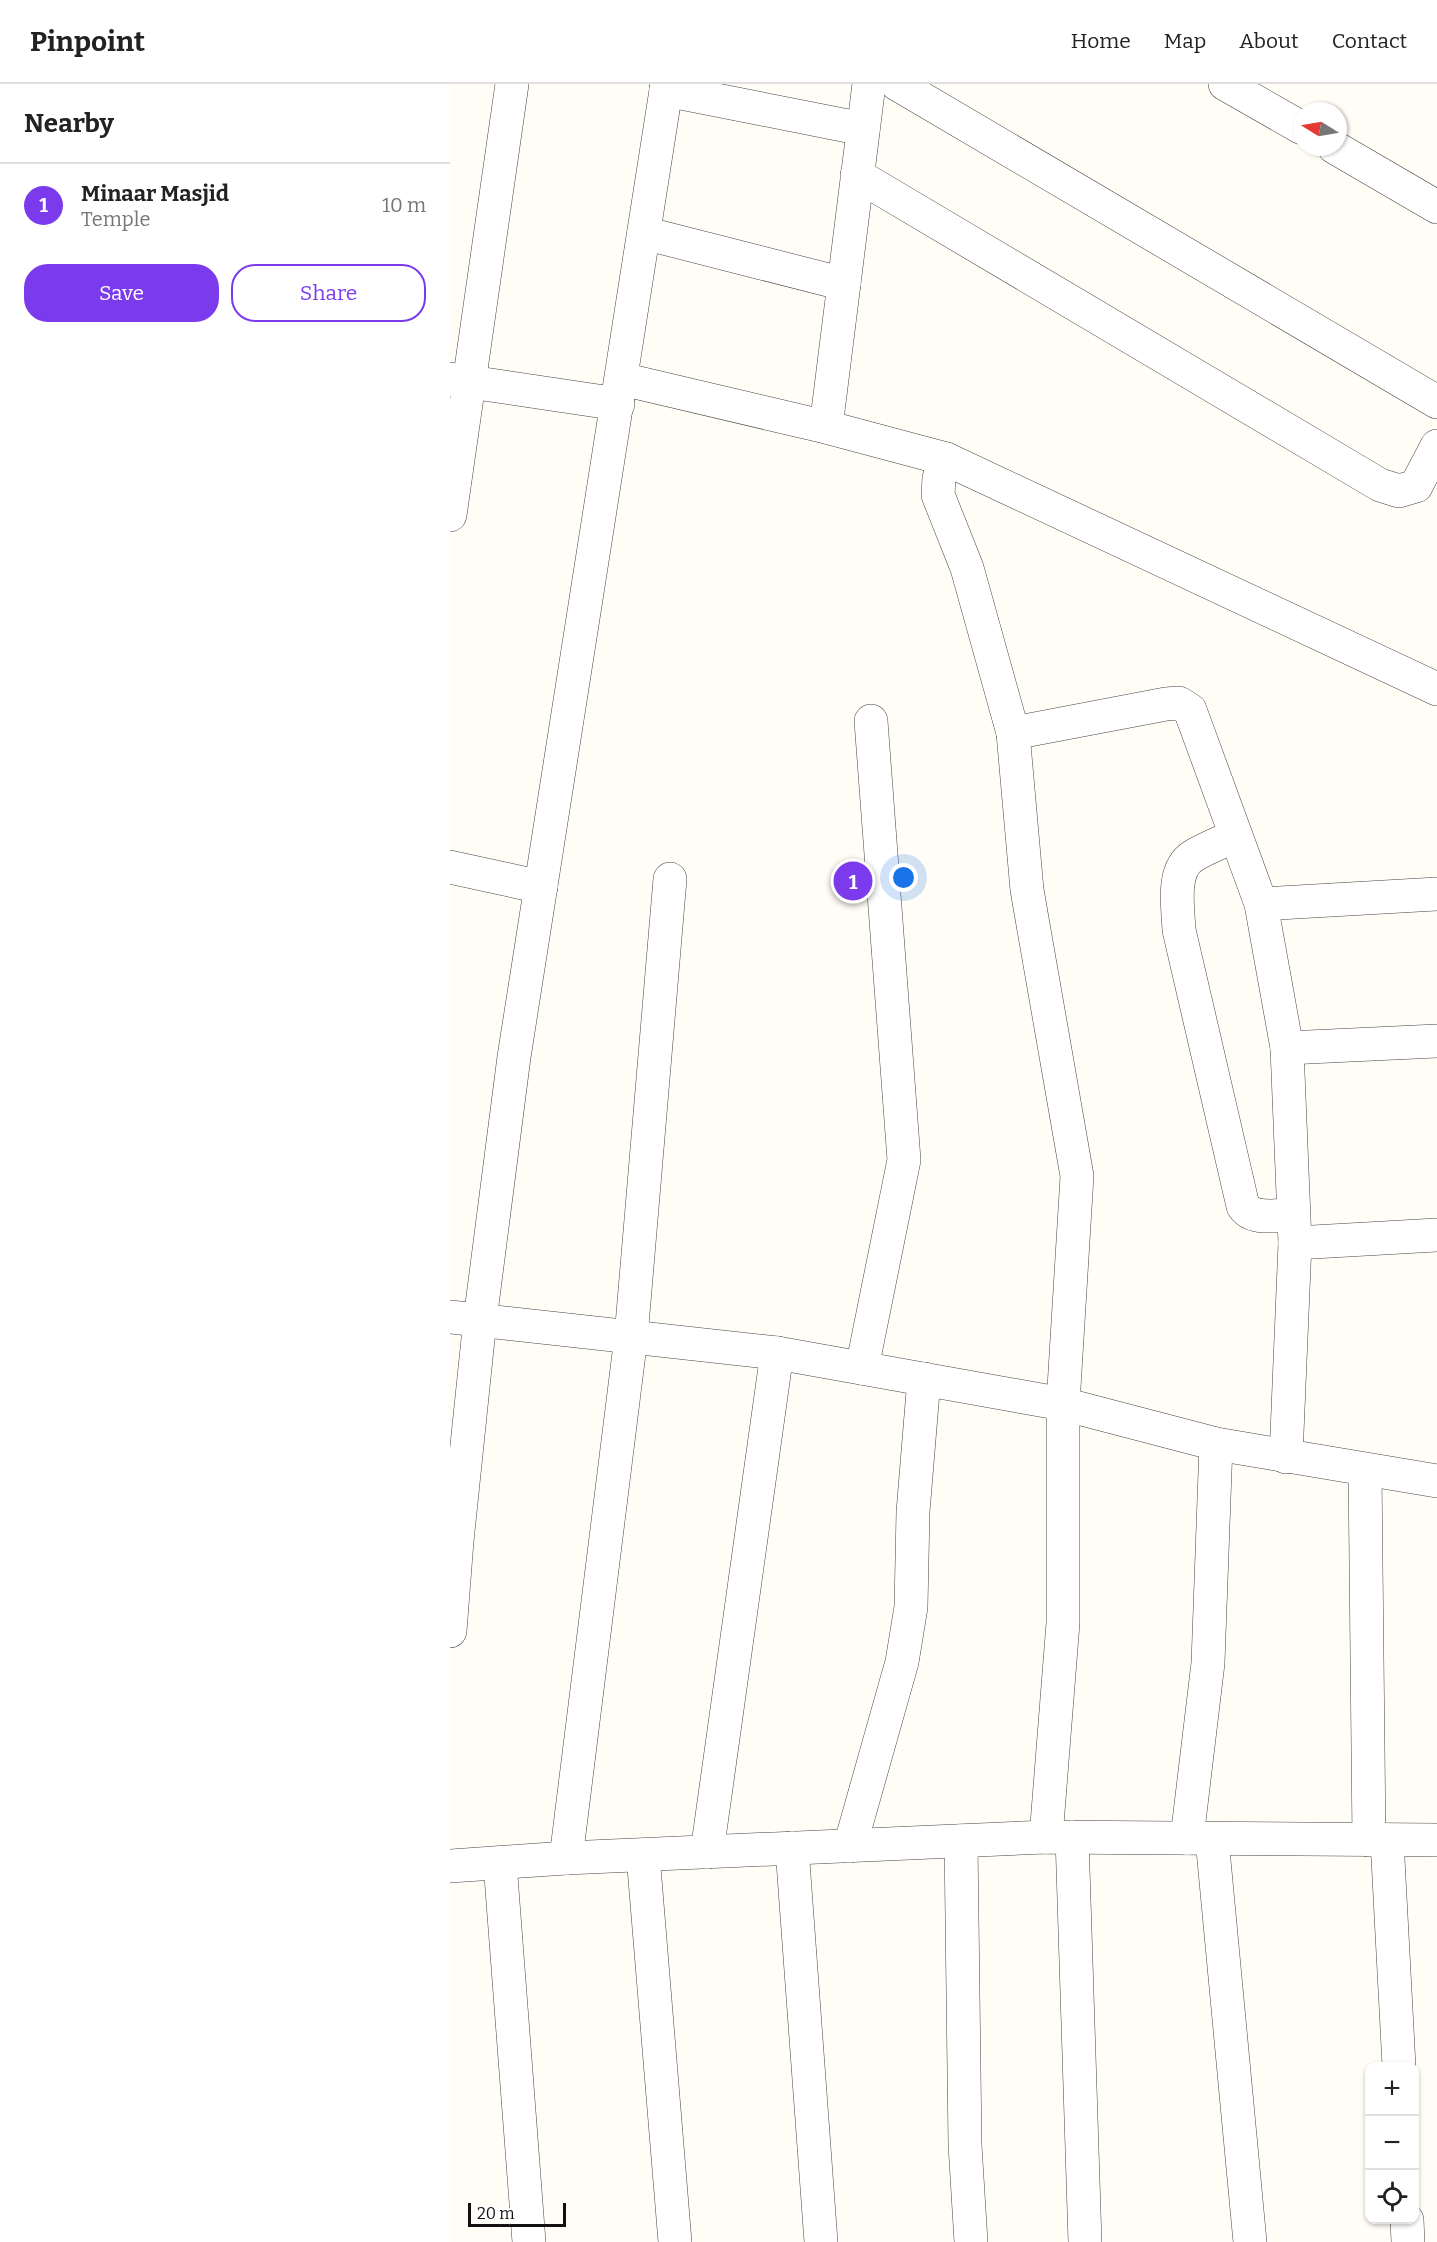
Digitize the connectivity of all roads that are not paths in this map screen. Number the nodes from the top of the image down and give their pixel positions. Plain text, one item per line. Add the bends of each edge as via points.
1 (512, 84) edge
2 (869, 84) edge
3 (897, 84) edge
4 (1226, 84) edge
5 (666, 87) edge
6 (1293, 124) edge
7 (863, 129) junction
8 (1347, 155) edge
9 (857, 176) junction
10 (1437, 207) edge
11 (644, 233) junction
12 (844, 284) junction
13 (459, 381) edge
14 (620, 391) junction
15 (1437, 402) edge
16 (826, 427) junction
17 (1437, 446) edge
18 (946, 459) junction
19 (450, 515) edge
20 (1437, 689) edge
21 (871, 721) dead end
22 (1013, 733) junction
23 (1235, 836) junction
24 (450, 867) edge
25 (670, 879) dead end
26 (541, 887) junction
27 (1437, 894) edge
28 (1261, 904) junction
29 (1437, 1041) edge
30 (1287, 1048) junction
31 (1294, 1229) junction
32 (1437, 1235) edge
33 (465, 1319) edge
34 (631, 1336) junction
35 (777, 1353) junction
36 (862, 1368) junction
37 (924, 1379) junction
38 (1063, 1404) junction
39 (1216, 1444) junction
40 (1286, 1457) junction
41 (1365, 1470) junction
42 (1437, 1481) edge
43 (450, 1631) edge
44 (1059, 1837) junction
45 (1199, 1838) junction
46 (1378, 1840) junction
47 (1437, 1840) edge
48 (961, 1841) junction
49 (850, 1846) junction
50 (792, 1848) junction
51 (707, 1852) junction
52 (643, 1855) junction
53 (566, 1858) junction
54 (500, 1863) junction
55 (450, 1866) edge
56 (1399, 2062) edge
57 (1407, 2224) edge
58 (528, 2242) edge
59 (675, 2242) edge
60 (821, 2242) edge
61 (971, 2242) edge
62 (1085, 2242) edge
63 (1250, 2242) edge
64 (1408, 2242) edge

1 - 13 street
2 - 7 street
3 - 15 street
4 - 6 street
5 - 7 street
5 - 11 street
7 - 9 street
8 - 10 street
9 - 12 street
9 - 17 street via 1380,484 1399,491 1416,486
11 - 12 street
11 - 14 street
12 - 16 street
13 - 14 street
13 - 19 street
14 - 16 street
14 - 26 street
16 - 18 street
18 - 20 street
18 - 22 street via 938,495 967,568
21 - 36 street via 904,1160
22 - 23 street via 1179,703 1190,710
22 - 38 street via 1027,890 1077,1176
23 - 28 street
23 - 31 street via 1191,856 1181,868 1177,896 1179,930 1243,1206 1248,1212
24 - 26 street
25 - 34 street
26 - 33 street via 514,1058
27 - 28 street
28 - 30 street
29 - 30 street
30 - 31 street
31 - 32 street
31 - 40 street
33 - 34 street
33 - 43 street
34 - 35 street
34 - 53 street
35 - 36 street
35 - 51 street
36 - 37 street
37 - 38 street
37 - 49 street via 904,1651
38 - 39 street
38 - 44 street
39 - 40 street
39 - 45 street
40 - 41 street
41 - 42 street
41 - 46 street
44 - 45 street
44 - 48 street
44 - 62 street
45 - 46 street
45 - 63 street
46 - 47 street
46 - 56 street
48 - 49 street
48 - 61 street via 965,2145
49 - 50 street
50 - 51 street
50 - 60 street
51 - 52 street
52 - 53 street
52 - 59 street
53 - 54 street
54 - 55 street
54 - 58 street
57 - 64 street

